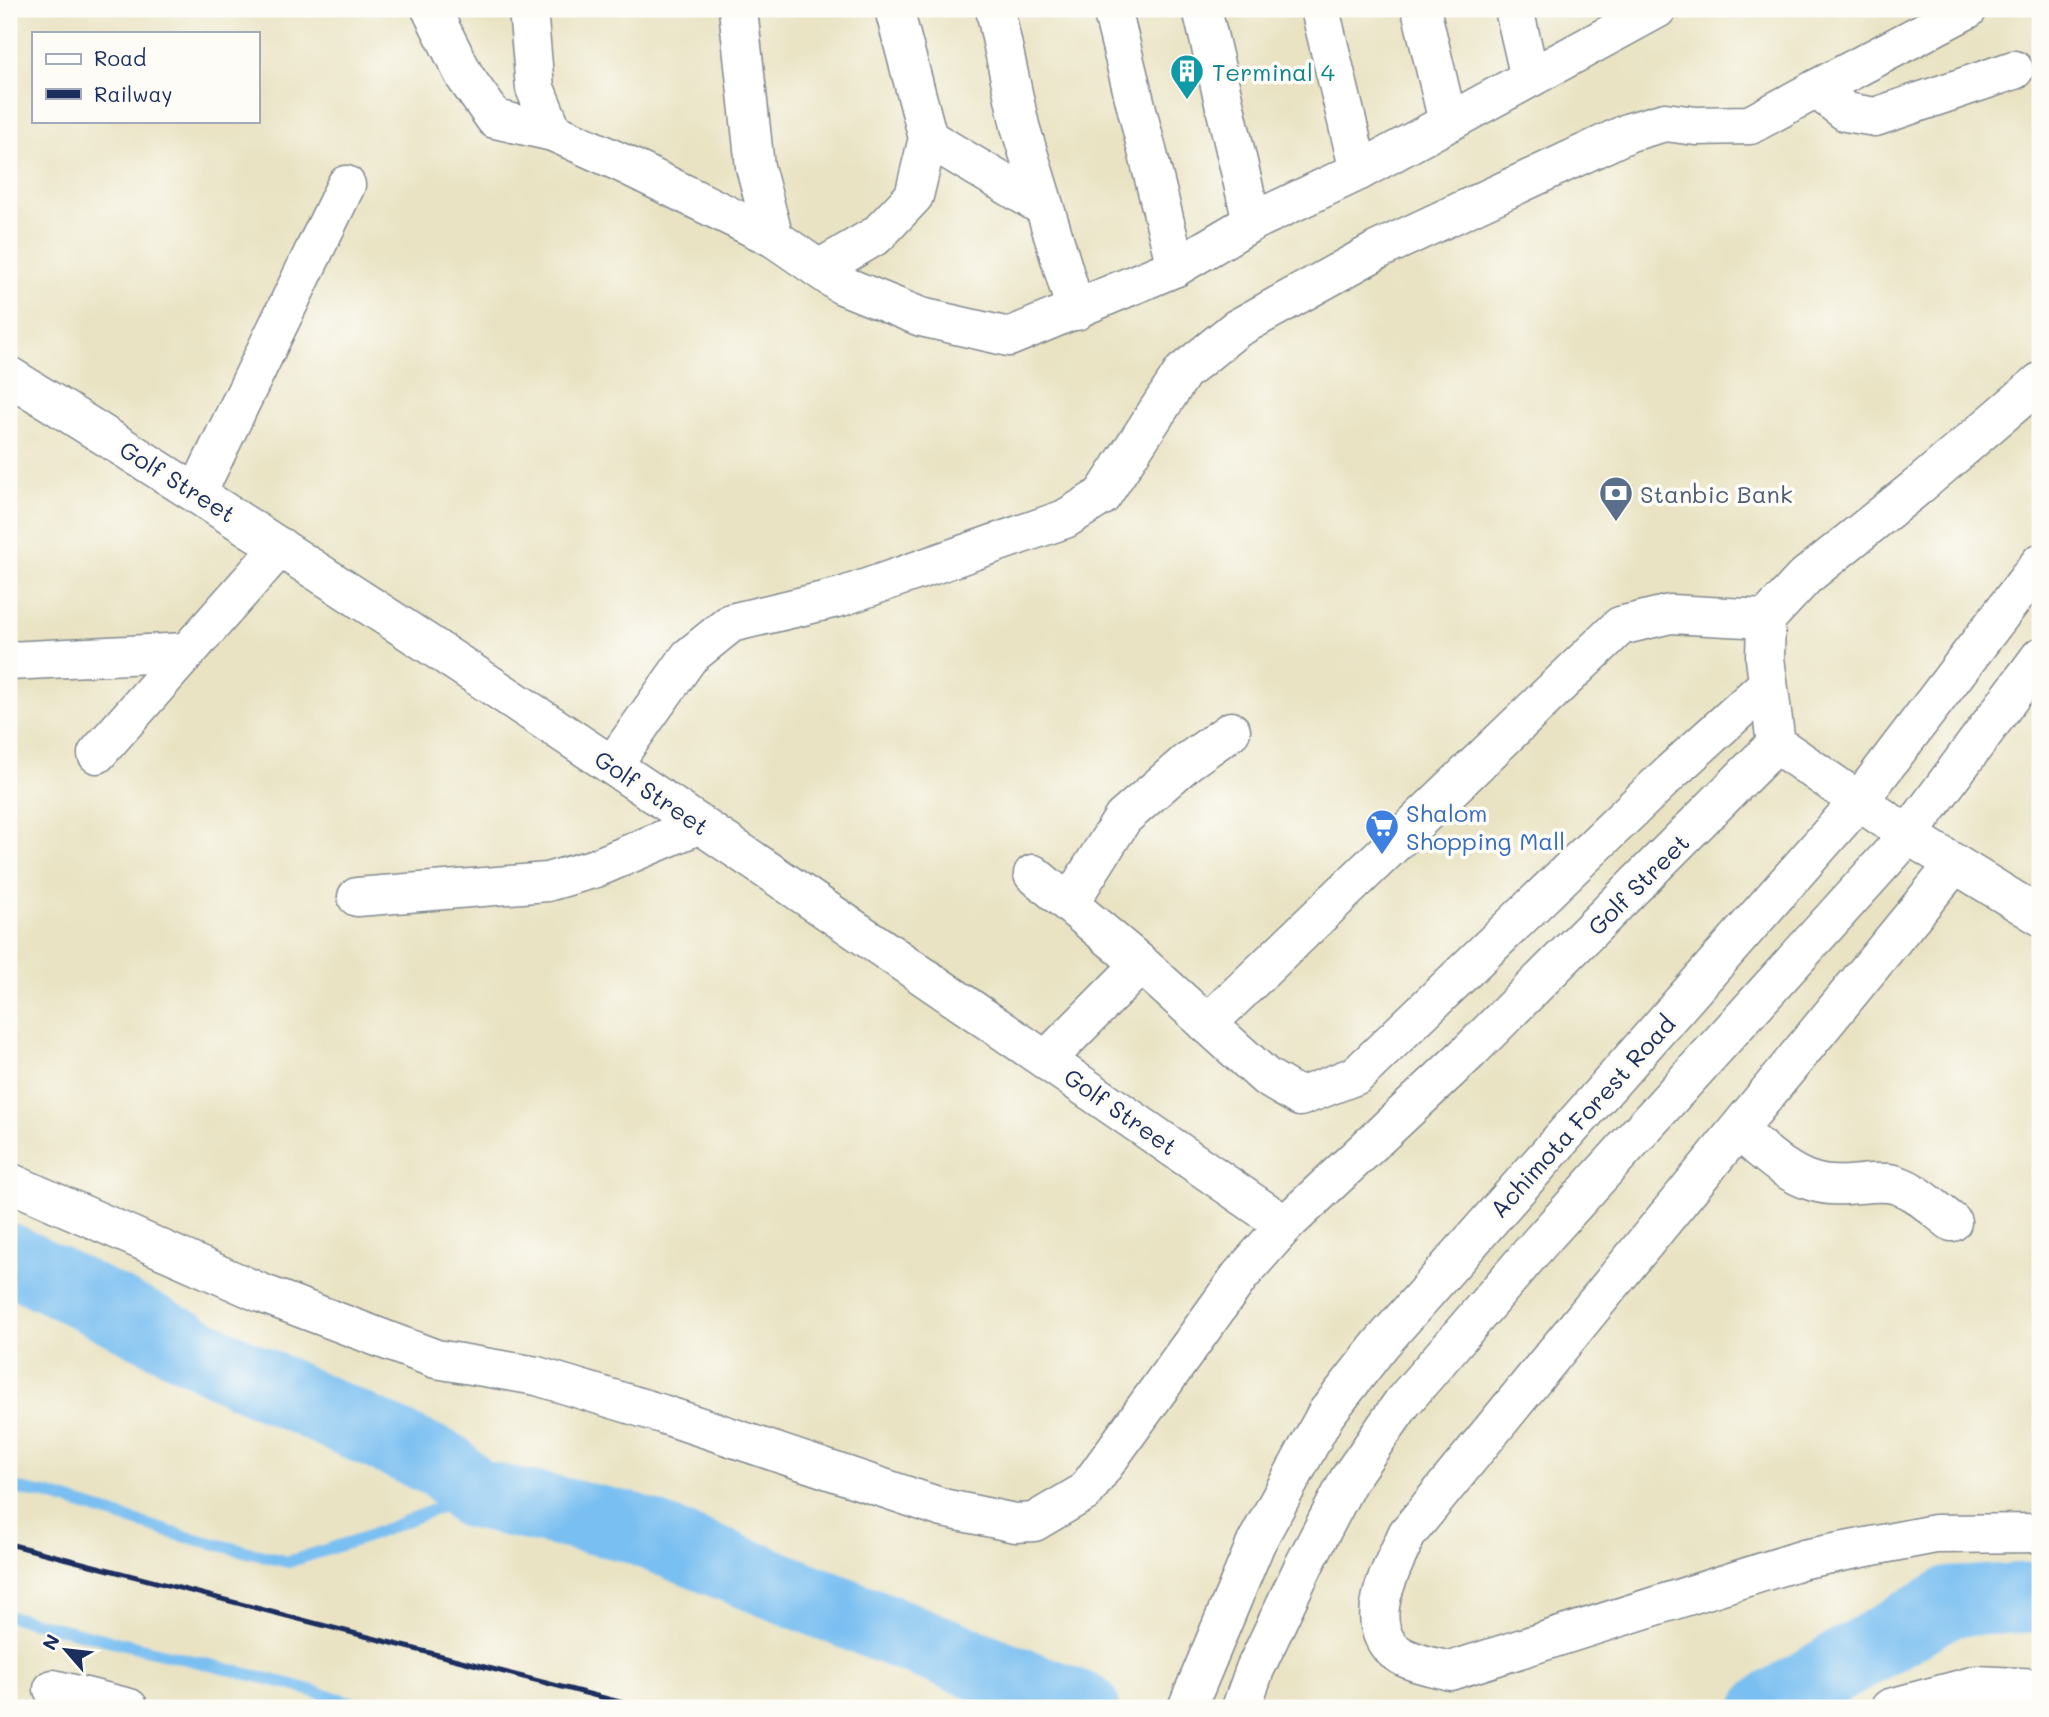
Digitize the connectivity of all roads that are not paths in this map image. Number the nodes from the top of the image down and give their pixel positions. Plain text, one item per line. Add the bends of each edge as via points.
1 (430, 9) edge
2 (528, 9) edge
3 (738, 9) edge
4 (894, 9) edge
5 (995, 9) edge
6 (1112, 9) edge
7 (1202, 9) edge
8 (1320, 9) edge
9 (1422, 9) edge
10 (1514, 9) edge
11 (1657, 9) edge
12 (1968, 9) edge
13 (1611, 20) edge
14 (2014, 70) dead end
15 (1530, 78) junction
16 (1816, 89) junction
17 (1448, 122) junction
18 (553, 132) junction
19 (928, 138) junction
20 (1359, 171) junction
21 (346, 185) dead end
22 (1042, 206) junction
23 (1252, 222) junction
24 (774, 238) junction
25 (1176, 267) junction
26 (819, 269) junction
27 (1076, 311) junction
28 (9, 376) edge
29 (2040, 382) edge
30 (197, 493) junction
31 (280, 547) junction
32 (2040, 562) edge
33 (1766, 619) junction
34 (187, 652) junction
35 (2040, 657) edge
36 (9, 661) edge
37 (1768, 684) junction
38 (1231, 731) dead end
39 (1776, 744) junction
40 (97, 754) dead end
41 (612, 764) junction
42 (1858, 802) junction
43 (700, 824) junction
44 (1908, 835) junction
45 (1954, 865) junction
46 (1033, 874) dead end
47 (357, 897) dead end
48 (1070, 902) junction
49 (2040, 916) edge
50 (1141, 964) junction
51 (1207, 1024) junction
52 (1046, 1060) junction
53 (1739, 1131) junction
54 (9, 1182) edge
55 (1952, 1222) dead end
56 (1285, 1224) junction
57 (2040, 1533) edge
58 (2040, 1688) edge
59 (54, 1689) dead end
60 (130, 1708) edge
61 (1187, 1708) edge
62 (1241, 1708) edge
63 (1890, 1708) edge

1 - 18 street via 465,77 495,119
2 - 18 street via 535,88
3 - 24 street via 755,167
4 - 19 street
5 - 22 street
6 - 25 street
7 - 23 street
8 - 20 street
9 - 17 street
10 - 15 street
11 - 13 street
12 - 16 street
13 - 15 street
14 - 16 street via 1875,117 1846,112
15 - 17 street
16 - 41 street via 1749,125 1665,122 1630,132 1378,250 1236,330 1183,372 1102,496 1065,519 841,597 731,623 689,657
17 - 20 street
18 - 24 street
19 - 22 street
19 - 26 street via 914,196 877,235
20 - 23 street
21 - 30 street
22 - 27 street
23 - 25 street
24 - 26 street
25 - 27 street
26 - 27 street via 842,285 921,317 1009,337
28 - 30 street, Golf Street
29 - 33 street via 1805,577
30 - 31 street, Golf Street
31 - 34 street
31 - 41 street, Golf Street
32 - 42 street, Achimota Forest Road
33 - 37 street
33 - 51 street via 1670,614 1620,626
34 - 36 street
34 - 40 street
35 - 44 street
37 - 39 street
37 - 51 street via 1357,1075 1300,1097 1266,1077
38 - 48 street via 1123,818
39 - 42 street
39 - 56 street, Golf Street via 1469,1052
41 - 43 street, Golf Street
42 - 44 street
42 - 61 street, Achimota Forest Road via 1380,1345 1326,1414 1256,1543
43 - 47 street via 596,868 547,882
43 - 52 street, Golf Street
44 - 45 street
44 - 62 street via 1542,1240 1402,1404 1349,1479 1304,1565
45 - 49 street
45 - 53 street
46 - 48 street
48 - 50 street
50 - 51 street
50 - 52 street
52 - 56 street, Golf Street
53 - 55 street via 1811,1182 1833,1187 1889,1183 1906,1189
53 - 57 street via 1407,1534 1382,1596 1380,1628 1391,1648 1450,1671 1804,1559 1935,1534
54 - 56 street, Golf Street via 261,1293 436,1359 550,1380 943,1508 1015,1523 1034,1522 1085,1492 1203,1326
58 - 63 street via 1976,1685
59 - 60 street

